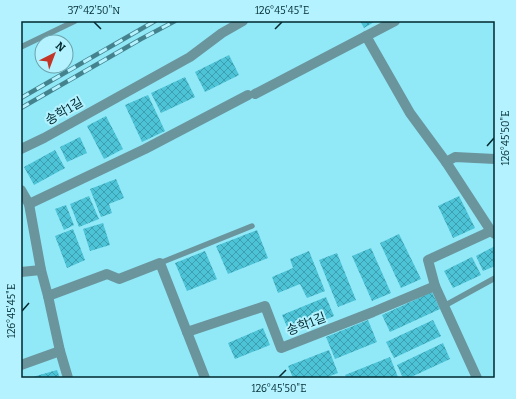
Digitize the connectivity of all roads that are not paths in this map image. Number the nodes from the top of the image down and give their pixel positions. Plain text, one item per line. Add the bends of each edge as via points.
1 (75, 21) edge
2 (244, 21) edge
3 (395, 21) edge
4 (366, 36) junction
5 (21, 47) edge
6 (21, 149) edge
7 (495, 159) edge
8 (446, 162) junction
9 (21, 190) edge
10 (29, 204) junction
11 (252, 226) dead end
12 (493, 232) edge
13 (160, 263) junction
14 (41, 270) junction
15 (21, 272) edge
16 (495, 278) edge
17 (434, 286) junction
18 (48, 296) junction
19 (444, 306) junction
20 (187, 332) junction
21 (60, 351) junction
22 (21, 365) edge
23 (68, 378) edge
24 (205, 378) edge
25 (477, 378) edge

1 - 5 lane
2 - 6 street, 송학1길 via 222,33 190,57
3 - 4 street
4 - 8 street via 410,113
4 - 10 street via 145,149
7 - 8 street via 455,157
8 - 12 street
9 - 10 street
10 - 14 street
11 - 13 lane
12 - 17 street via 428,260
13 - 18 street via 119,279 107,274
13 - 20 street
14 - 15 street
14 - 18 street
16 - 19 lane
17 - 19 street
17 - 20 street, 송학1길 via 281,348 265,306
18 - 21 street
19 - 25 street
20 - 24 street
21 - 22 street
21 - 23 street

